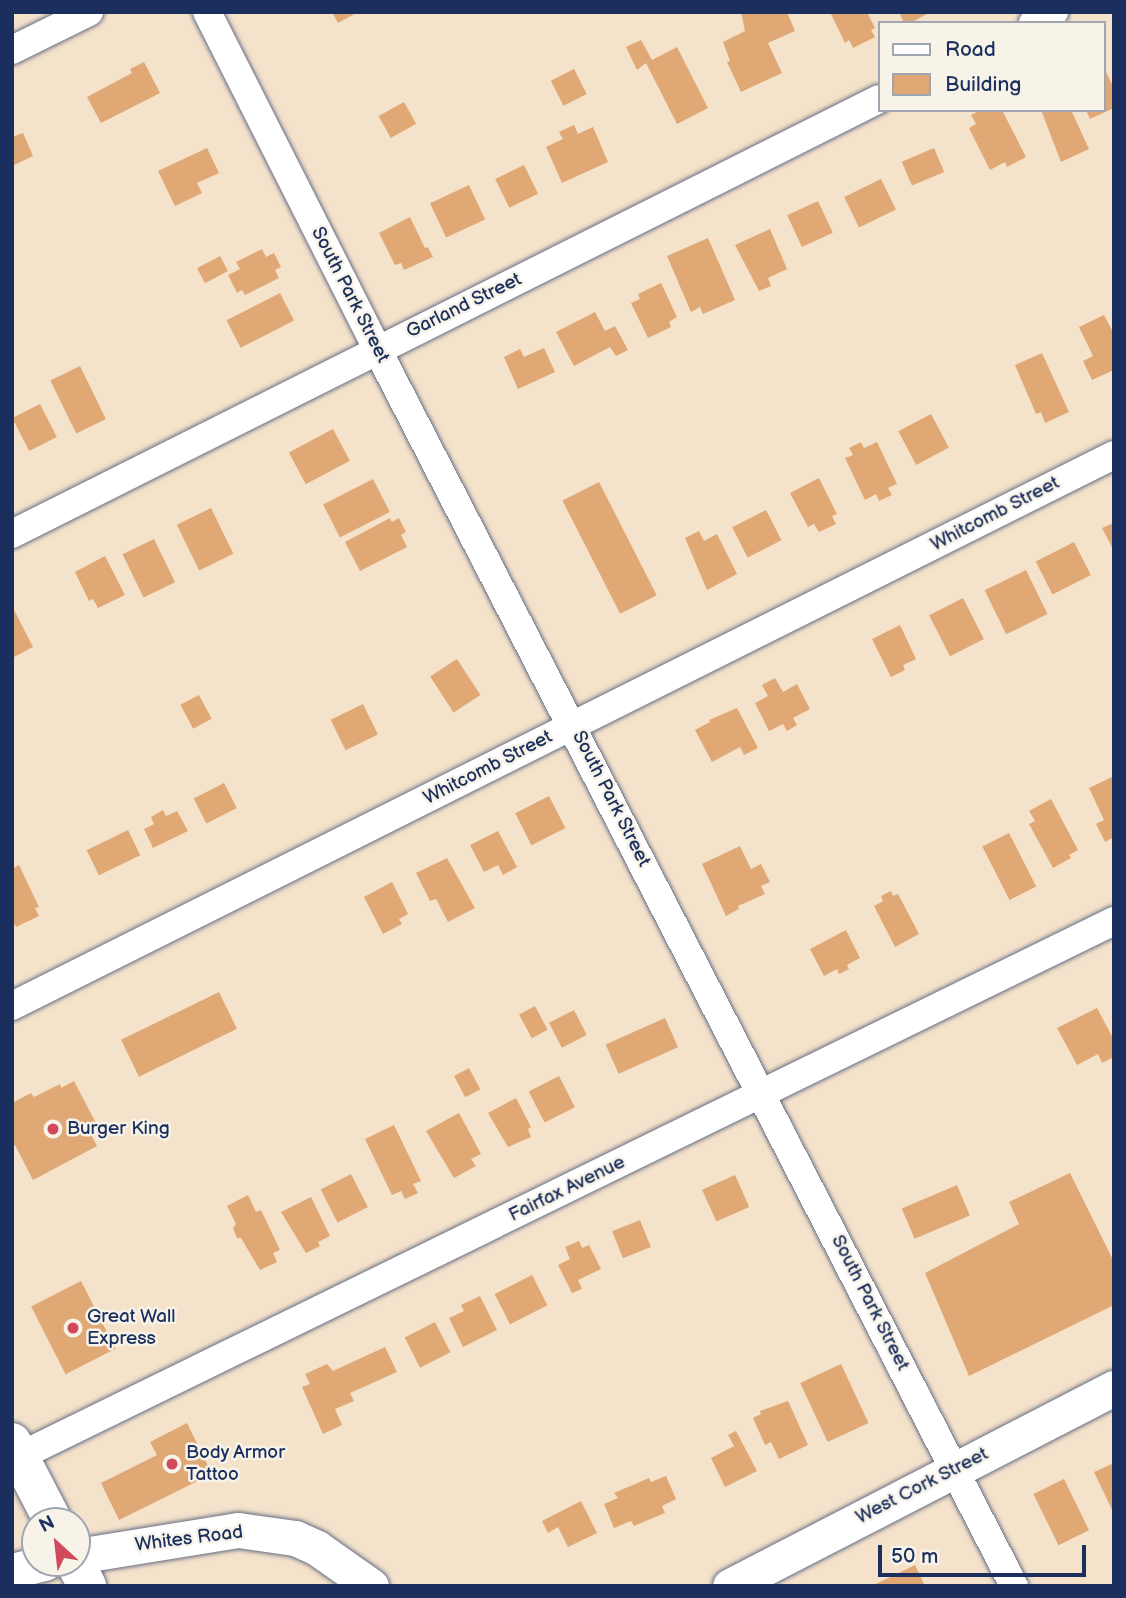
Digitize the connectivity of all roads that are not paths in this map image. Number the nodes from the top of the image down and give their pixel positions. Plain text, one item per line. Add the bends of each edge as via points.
1 (89, 12) edge
2 (207, 12) edge
3 (1054, 12) edge
4 (1036, 21) edge
5 (12, 50) edge
6 (878, 99) edge
7 (377, 349) junction
8 (1114, 455) edge
9 (12, 534) edge
10 (573, 725) junction
11 (1114, 921) edge
12 (12, 1006) edge
13 (763, 1094) junction
14 (1114, 1388) edge
15 (16, 1449) edge
16 (954, 1469) junction
17 (46, 1507) edge
18 (91, 1554) edge
19 (371, 1586) edge
20 (730, 1586) edge
21 (1014, 1586) edge

1 - 5 street
2 - 7 street, South Park Street
3 - 4 street
6 - 7 street, Garland Street
7 - 9 street, Garland Street
7 - 10 street, South Park Street
8 - 10 street, Whitcomb Street
10 - 12 street, Whitcomb Street
10 - 13 street, South Park Street
11 - 13 street, Fairfax Avenue
13 - 15 street, Fairfax Avenue
13 - 16 street, South Park Street
14 - 16 street, West Cork Street
15 - 17 main road
16 - 20 street, West Cork Street
16 - 21 street, South Park Street
18 - 19 street, Whites Road via 238,1530 270,1533 306,1543

